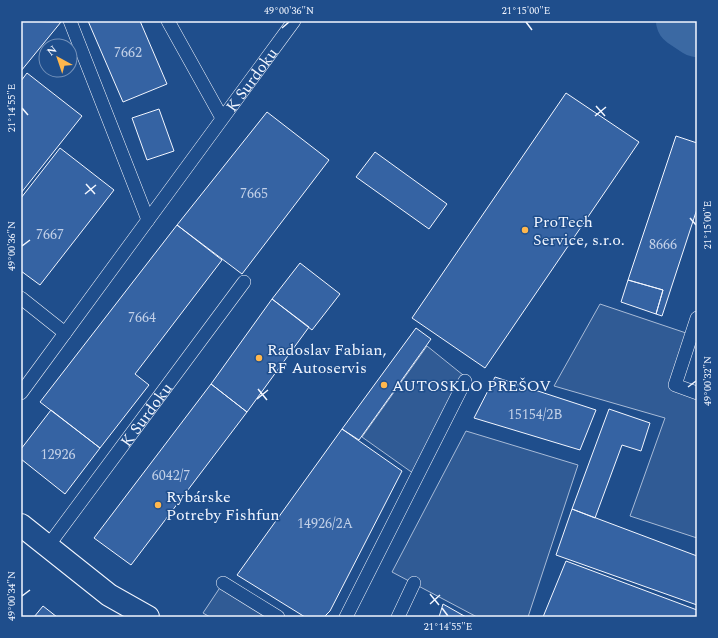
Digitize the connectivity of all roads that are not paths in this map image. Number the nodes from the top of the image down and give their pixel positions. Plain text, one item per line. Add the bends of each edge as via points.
1 (70, 21) edge
2 (168, 21) edge
3 (294, 21) edge
4 (222, 118) junction
5 (148, 220) junction
6 (244, 282) dead end
7 (21, 298) edge
8 (697, 318) edge
9 (65, 333) junction
10 (465, 381) dead end
11 (21, 392) edge
12 (697, 393) edge
13 (21, 525) edge
14 (48, 546) junction
15 (223, 583) dead end
16 (414, 584) dead end
17 (148, 617) edge
18 (278, 617) edge
19 (346, 617) edge
20 (398, 617) edge

1 - 5 lane
2 - 4 lane, K Surdoku
3 - 4 lane, K Surdoku
4 - 5 lane, K Surdoku
5 - 9 lane, K Surdoku
6 - 14 lane, K Surdoku
7 - 9 lane
8 - 12 lane via 675,385
9 - 11 lane, K Surdoku
10 - 19 lane
13 - 14 street
14 - 17 street via 109,595
15 - 18 lane
16 - 20 lane

